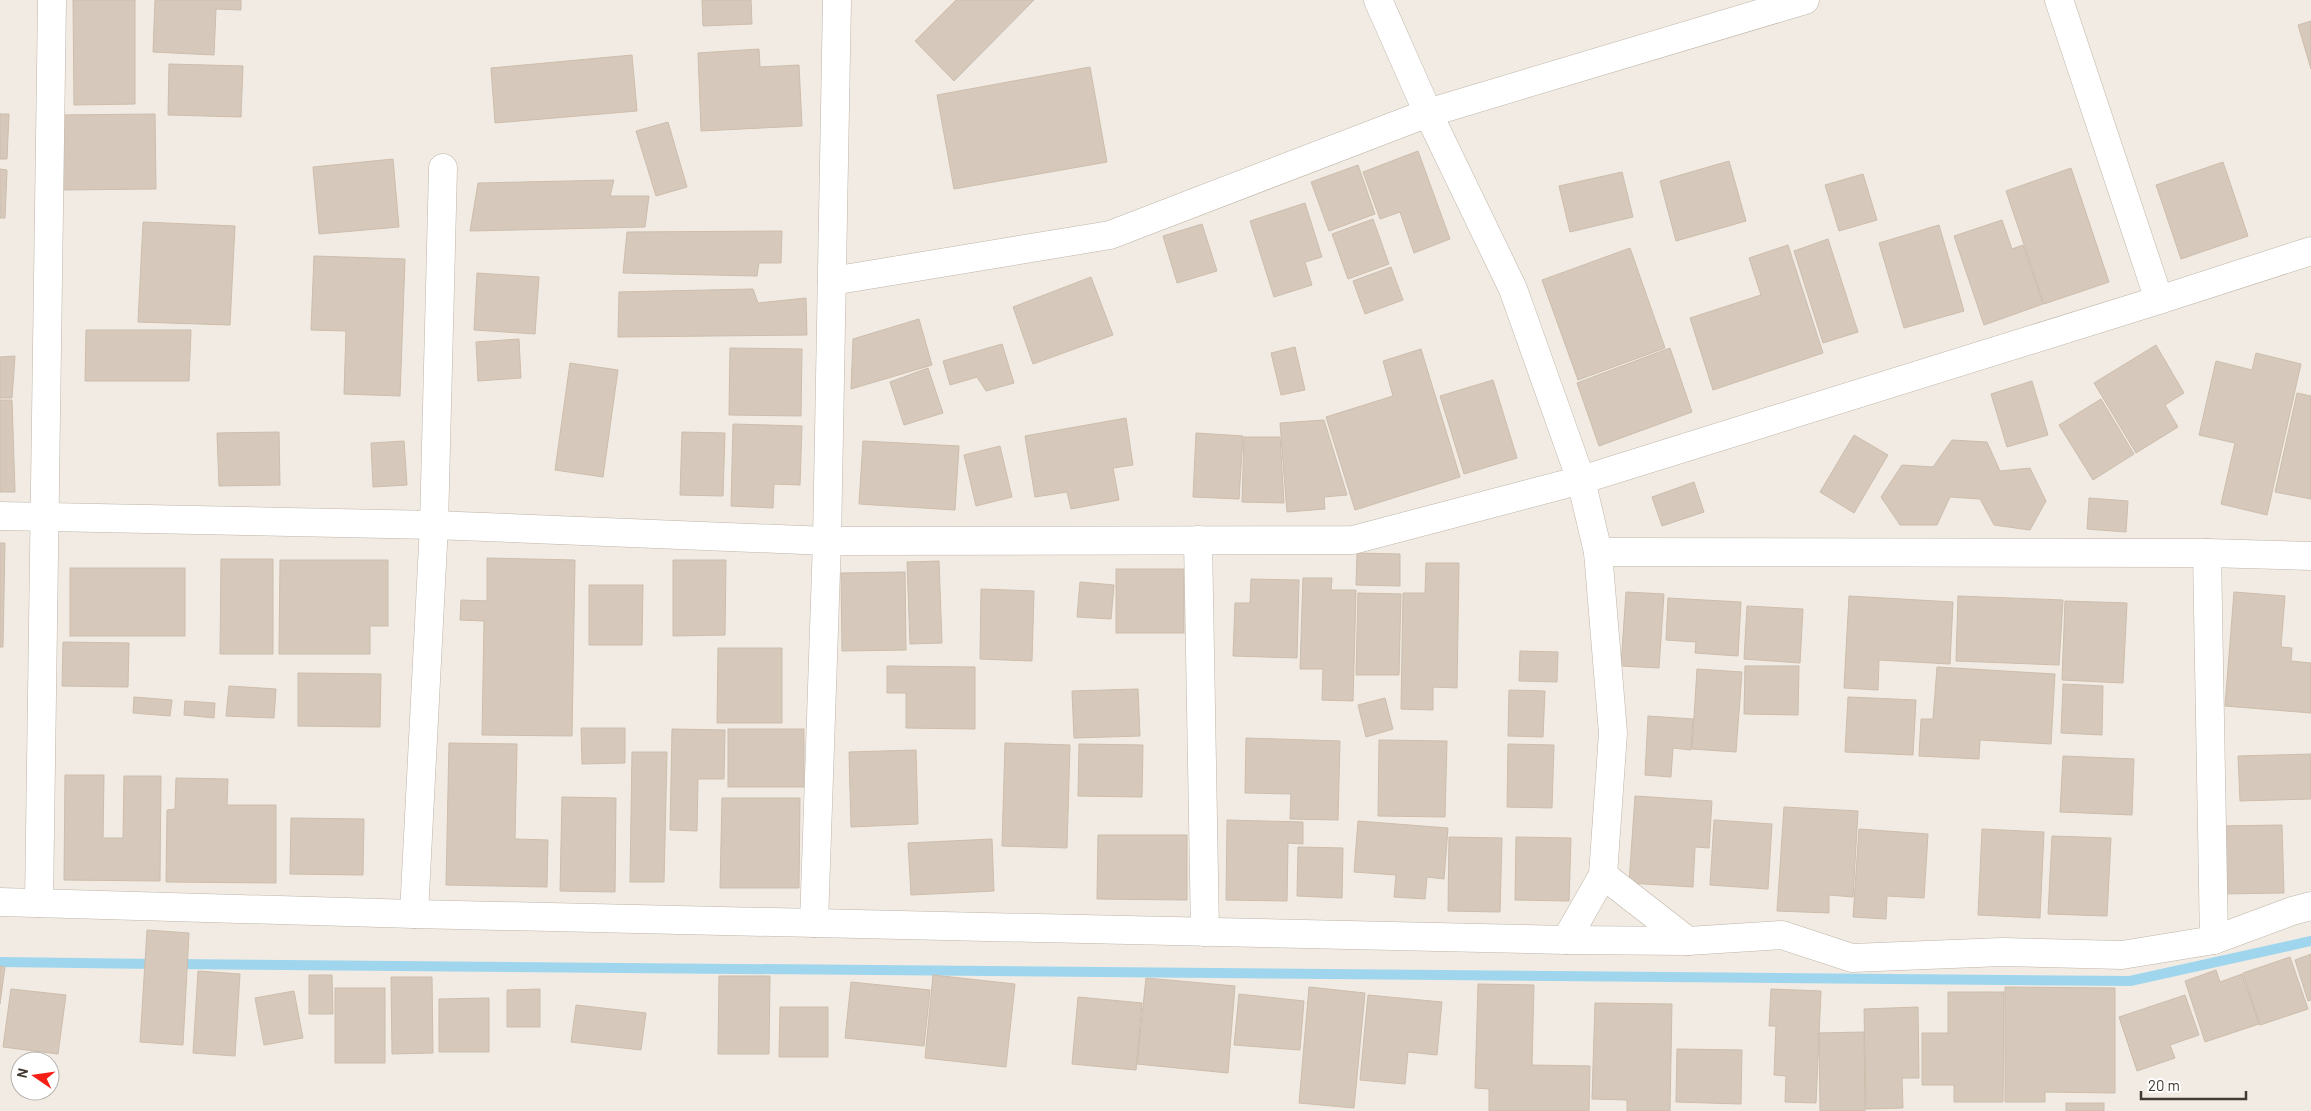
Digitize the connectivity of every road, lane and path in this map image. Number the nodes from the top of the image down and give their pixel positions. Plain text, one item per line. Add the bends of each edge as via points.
1 (52, 0) edge
2 (837, 0) edge
3 (1378, 0) edge
4 (1805, 0) edge
5 (2059, 0) edge
6 (1428, 114) junction
7 (443, 168) dead end
8 (2311, 251) edge
9 (832, 281) junction
10 (2159, 300) junction
11 (1581, 480) junction
12 (0, 516) edge
13 (44, 517) junction
14 (434, 525) junction
15 (1198, 540) junction
16 (827, 541) junction
17 (1598, 552) junction
18 (2207, 552) junction
19 (2311, 556) edge
20 (1603, 875) junction
21 (0, 902) edge
22 (39, 903) junction
23 (2311, 906) edge
24 (414, 914) junction
25 (814, 923) junction
26 (1205, 932) junction
27 (1566, 940) junction
28 (2214, 940) junction
29 (1688, 941) junction

1 - 13 street
2 - 9 street
3 - 6 street
4 - 6 street
5 - 10 street
6 - 9 street via 1110,234
6 - 11 street via 1513,289
7 - 14 street
8 - 10 street
9 - 16 street
10 - 11 street
11 - 15 street via 1353,540
11 - 17 street
12 - 13 street
13 - 14 street
13 - 22 street
14 - 16 street
14 - 24 street
15 - 16 street
15 - 26 street
16 - 25 street
17 - 18 street
17 - 20 street via 1613,733
18 - 19 street
18 - 28 street
20 - 27 street
20 - 29 street
21 - 22 street
22 - 24 street
23 - 28 street
24 - 25 street
25 - 26 street
26 - 27 street
27 - 29 street
28 - 29 street via 2122,955 2002,952 1852,958 1782,935

